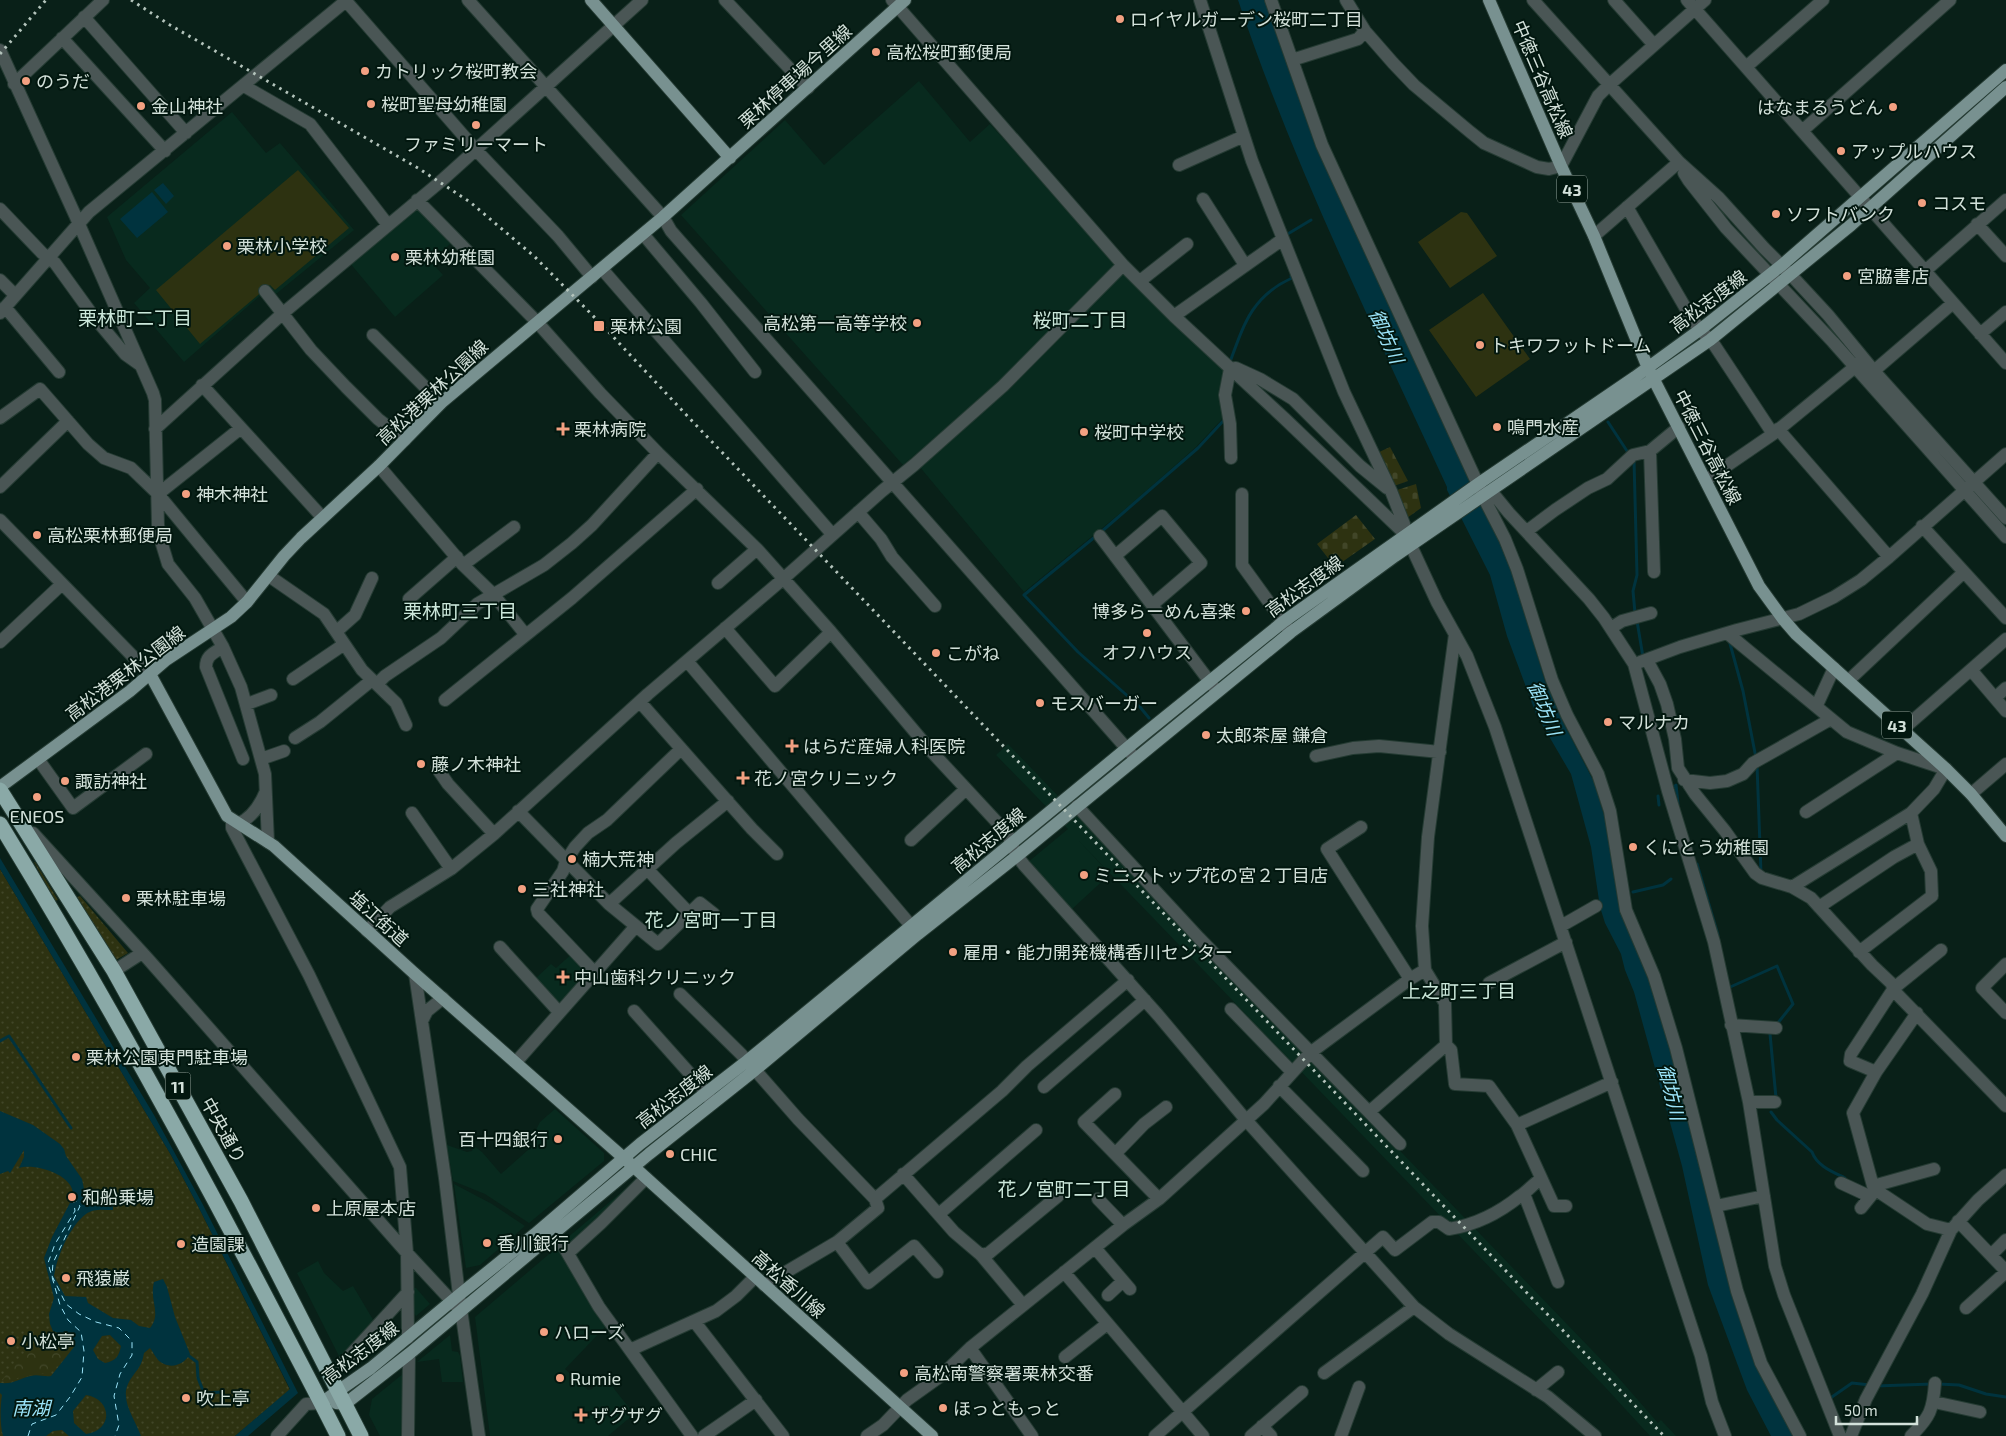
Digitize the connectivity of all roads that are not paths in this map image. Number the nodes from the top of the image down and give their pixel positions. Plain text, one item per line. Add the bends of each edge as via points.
1 (103, 0) edge
2 (347, 0) edge
3 (468, 0) edge
4 (590, 0) edge
5 (642, 0) edge
6 (725, 0) edge
7 (1200, 0) edge
8 (1271, 0) edge
9 (1346, 0) edge
10 (1489, 0) edge
11 (1533, 0) edge
12 (1614, 0) edge
13 (1823, 0) edge
14 (1950, 0) edge
15 (898, 2) edge
16 (1696, 3) edge
17 (84, 17) junction
18 (613, 26) junction
19 (1365, 31) junction
20 (62, 38) junction
21 (1654, 45) junction
22 (1, 57) edge
23 (1292, 60) junction
24 (1746, 67) junction
25 (2006, 70) edge
26 (14, 84) junction
27 (246, 84) junction
28 (1609, 85) junction
29 (547, 87) junction
30 (2006, 87) edge
31 (808, 88) junction
32 (1802, 131) junction
33 (186, 133) junction
34 (1244, 136) junction
35 (476, 150) junction
36 (164, 151) junction
37 (730, 158) junction
38 (1679, 162) junction
39 (1179, 165) dead end
40 (1561, 166) junction
41 (1861, 198) junction
42 (1203, 199) dead end
43 (417, 200) junction
44 (2006, 200) edge
45 (1627, 207) junction
46 (1870, 208) junction
47 (0, 209) edge
48 (663, 217) junction
49 (79, 223) junction
50 (1977, 224) junction
51 (388, 225) junction
52 (643, 234) junction
53 (1594, 236) junction
54 (1283, 239) junction
55 (1187, 244) dead end
56 (2006, 256) edge
57 (48, 257) junction
58 (1123, 265) junction
59 (1245, 265) junction
60 (1786, 270) junction
61 (1925, 271) junction
62 (597, 273) junction
63 (1775, 279) junction
64 (0, 280) edge
65 (1140, 281) junction
66 (265, 292) dead end
67 (15, 295) junction
68 (1953, 303) junction
69 (2, 310) edge
70 (2006, 312) edge
71 (282, 314) junction
72 (1174, 316) junction
73 (537, 322) junction
74 (1701, 329) junction
75 (1980, 334) junction
76 (373, 335) dead end
77 (1710, 340) junction
78 (1859, 363) junction
79 (2006, 363) edge
80 (139, 364) junction
81 (1230, 368) junction
82 (59, 372) dead end
83 (755, 372) dead end
84 (1651, 374) junction
85 (1869, 375) junction
86 (202, 385) junction
87 (441, 403) junction
88 (0, 418) edge
89 (68, 420) junction
90 (1679, 427) junction
91 (241, 428) junction
92 (155, 429) junction
93 (1775, 432) junction
94 (405, 440) junction
95 (1650, 451) junction
96 (658, 453) junction
97 (2006, 454) edge
98 (1231, 458) dead end
99 (379, 466) junction
100 (1706, 480) junction
101 (893, 482) junction
102 (1969, 486) junction
103 (0, 487) edge
104 (697, 489) junction
105 (1391, 491) junction
106 (1481, 491) junction
107 (158, 494) junction
108 (1242, 494) dead end
109 (858, 512) junction
110 (322, 517) junction
111 (2006, 518) edge
112 (0, 520) edge
113 (1922, 526) junction
114 (514, 527) dead end
115 (1527, 531) junction
116 (832, 534) junction
117 (1100, 536) dead end
118 (2006, 537) edge
119 (1408, 540) junction
120 (757, 549) junction
121 (1115, 556) junction
122 (1889, 557) junction
123 (460, 561) junction
124 (1654, 572) dead end
125 (1964, 572) junction
126 (269, 576) junction
127 (372, 578) dead end
128 (783, 579) junction
129 (718, 583) dead end
130 (62, 584) junction
131 (493, 594) junction
132 (409, 599) dead end
133 (247, 602) junction
134 (1152, 605) junction
135 (935, 606) dead end
136 (1651, 613) dead end
137 (2006, 618) edge
138 (1783, 620) junction
139 (1287, 627) junction
140 (725, 628) junction
141 (1611, 628) junction
142 (213, 630) junction
143 (337, 632) junction
144 (831, 632) junction
145 (1727, 633) junction
146 (525, 634) junction
147 (1455, 634) junction
148 (2006, 639) edge
149 (0, 642) edge
150 (344, 645) junction
151 (223, 647) junction
152 (1647, 660) junction
153 (687, 662) junction
154 (1634, 664) junction
155 (1834, 668) junction
156 (1972, 671) junction
157 (150, 674) junction
158 (293, 679) dead end
159 (1848, 681) junction
160 (374, 682) junction
161 (1209, 682) junction
162 (2006, 688) edge
163 (1218, 692) junction
164 (271, 695) dead end
165 (1995, 698) junction
166 (445, 700) dead end
167 (640, 702) junction
168 (247, 704) junction
169 (1816, 705) junction
170 (2006, 711) edge
171 (1831, 719) junction
172 (406, 725) dead end
173 (1902, 730) junction
174 (296, 738) dead end
175 (1127, 748) junction
176 (681, 749) junction
177 (284, 751) dead end
178 (1440, 752) junction
179 (1897, 753) junction
180 (146, 754) dead end
181 (1316, 756) dead end
182 (1136, 758) junction
183 (38, 759) junction
184 (243, 759) dead end
185 (261, 759) junction
186 (1659, 759) junction
187 (1676, 760) junction
188 (2006, 764) edge
189 (437, 768) dead end
190 (1946, 769) junction
191 (1684, 780) junction
192 (0, 788) edge
193 (966, 789) junction
194 (266, 792) junction
195 (1971, 794) junction
196 (728, 801) junction
197 (1077, 806) junction
198 (518, 811) junction
199 (1806, 812) dead end
200 (412, 813) dead end
201 (1911, 813) junction
202 (18, 817) junction
203 (235, 822) junction
204 (0, 824) edge
205 (1361, 827) dead end
206 (494, 834) junction
207 (2006, 836) edge
208 (911, 840) dead end
209 (268, 842) junction
210 (1012, 843) junction
211 (1918, 844) junction
212 (777, 854) dead end
213 (1017, 856) junction
214 (566, 861) junction
215 (451, 869) junction
216 (647, 869) junction
217 (1792, 887) junction
218 (609, 904) junction
219 (1596, 906) dead end
220 (1819, 907) junction
221 (690, 914) junction
222 (714, 914) dead end
223 (636, 926) junction
224 (1561, 926) junction
225 (915, 930) junction
226 (367, 931) junction
227 (1566, 942) junction
228 (500, 947) dead end
229 (1941, 950) dead end
230 (1859, 952) junction
231 (142, 953) junction
232 (2006, 964) edge
233 (1425, 970) junction
234 (114, 971) junction
235 (594, 972) junction
236 (415, 974) junction
237 (1410, 979) junction
238 (1128, 980) junction
239 (1489, 983) dead end
240 (1894, 988) junction
241 (680, 994) dead end
242 (443, 998) junction
243 (1145, 1000) junction
244 (1231, 1009) dead end
245 (634, 1011) dead end
246 (559, 1012) junction
247 (1917, 1013) junction
248 (2006, 1013) edge
249 (422, 1021) junction
250 (1731, 1026) junction
251 (1776, 1028) dead end
252 (1446, 1044) junction
253 (1310, 1053) junction
254 (516, 1062) junction
255 (751, 1065) junction
256 (1292, 1072) junction
257 (1876, 1072) junction
258 (1612, 1082) junction
259 (1279, 1086) junction
260 (1044, 1087) dead end
261 (1115, 1094) dead end
262 (710, 1098) junction
263 (1749, 1102) junction
264 (1775, 1102) dead end
265 (2006, 1106) edge
266 (1166, 1107) dead end
267 (1369, 1112) junction
268 (1246, 1120) junction
269 (1517, 1125) junction
270 (1036, 1130) dead end
271 (1400, 1144) dead end
272 (1115, 1154) junction
273 (624, 1158) junction
274 (634, 1167) junction
275 (1934, 1169) dead end
276 (1363, 1171) dead end
277 (903, 1174) junction
278 (2006, 1175) edge
279 (646, 1178) junction
280 (1541, 1179) junction
281 (1841, 1183) dead end
282 (1873, 1191) junction
283 (1524, 1194) junction
284 (1058, 1196) dead end
285 (1764, 1196) junction
286 (1098, 1198) dead end
287 (875, 1199) junction
288 (1159, 1199) junction
289 (1566, 1206) dead end
290 (1716, 1206) junction
291 (1861, 1208) dead end
292 (939, 1214) junction
293 (1123, 1225) junction
294 (1954, 1226) junction
295 (551, 1229) junction
296 (2006, 1240) edge
297 (838, 1242) junction
298 (1095, 1248) junction
299 (407, 1253) junction
300 (568, 1253) junction
301 (1364, 1253) junction
302 (981, 1255) junction
303 (1991, 1255) junction
304 (937, 1272) dead end
305 (1064, 1272) junction
306 (2006, 1272) edge
307 (760, 1281) junction
308 (1558, 1282) dead end
309 (408, 1292) junction
310 (1108, 1295) dead end
311 (455, 1298) junction
312 (1023, 1305) junction
313 (1414, 1307) junction
314 (1966, 1308) dead end
315 (461, 1311) junction
316 (694, 1321) junction
317 (1107, 1324) junction
318 (408, 1338) junction
319 (970, 1348) junction
320 (630, 1350) junction
321 (409, 1354) junction
322 (1065, 1357) dead end
323 (342, 1364) dead end
324 (1558, 1372) dead end
325 (1324, 1373) dead end
326 (1935, 1383) dead end
327 (1359, 1387) dead end
328 (1536, 1390) junction
329 (1302, 1392) dead end
330 (342, 1398) junction
331 (756, 1400) junction
332 (1934, 1402) junction
333 (321, 1403) junction
334 (900, 1407) junction
335 (1980, 1412) dead end
336 (1182, 1413) junction
337 (1267, 1431) edge
338 (337, 1434) edge
339 (278, 1436) edge
340 (361, 1436) edge
341 (408, 1436) edge
342 (479, 1436) edge
343 (692, 1436) edge
344 (704, 1436) edge
345 (783, 1436) edge
346 (867, 1436) edge
347 (932, 1436) edge
348 (1032, 1436) edge
349 (1155, 1436) edge
350 (1203, 1436) edge
351 (1251, 1436) edge
352 (1341, 1436) edge
353 (1595, 1436) edge
354 (1725, 1436) edge
355 (1800, 1436) edge
356 (1840, 1436) edge
357 (1850, 1436) edge
358 (1911, 1436) edge

1 - 17 street
2 - 27 street
2 - 35 street
3 - 29 street
4 - 18 main road
5 - 18 street
6 - 31 street
7 - 34 street
8 - 23 street
9 - 19 street
10 - 40 main road, 中徳三谷高松線 / 43
11 - 28 street
12 - 21 street
13 - 24 street
14 - 32 street
15 - 31 main road, 栗林停車場今里線
15 - 58 street
16 - 21 street
16 - 24 street
17 - 20 street
17 - 33 street
18 - 29 street
18 - 37 main road
19 - 23 street via 1358,39
19 - 40 street via 1414,84 1484,144 1537,167
20 - 26 street
20 - 36 street
21 - 28 street
22 - 26 street
23 - 106 street via 1322,145
24 - 32 street
25 - 41 main road, 高松志度線
26 - 49 street
27 - 33 street
27 - 51 street via 310,124
28 - 38 street
28 - 40 street via 1598,96
29 - 35 street
29 - 48 street
30 - 46 main road, 高松志度線
31 - 37 main road, 栗林停車場今里線
32 - 41 street
33 - 36 street
34 - 39 street
34 - 54 street
35 - 43 street
35 - 62 street
36 - 49 street
37 - 48 main road, 高松港栗林公園線
38 - 45 street
38 - 60 street via 1719,198
38 - 63 street via 1689,182 1720,220
40 - 53 main road, 中徳三谷高松線 / 43
41 - 46 street
41 - 60 main road, 高松志度線
42 - 59 street
43 - 51 street
43 - 73 street
44 - 50 street
45 - 53 street
45 - 74 street via 1693,321
46 - 60 main road, 高松志度線
46 - 61 street
47 - 57 street
48 - 52 main road, 高松港栗林公園線
48 - 101 street via 671,231
49 - 57 street
49 - 80 street
50 - 56 street
50 - 61 street
51 - 71 street
52 - 62 main road, 高松港栗林公園線
52 - 83 street
53 - 84 main road, 中徳三谷高松線 / 43
54 - 59 street
54 - 105 street via 1344,392
55 - 65 street
57 - 67 street
57 - 80 street via 125,354
58 - 65 street
58 - 101 street via 1003,386
59 - 72 street
60 - 63 main road, 高松志度線
60 - 78 street
61 - 68 street
62 - 73 main road, 高松港栗林公園線
62 - 116 street
63 - 74 main road, 高松志度線
63 - 77 main road, 高松志度線
63 - 78 street
64 - 67 street
65 - 72 street
66 - 71 street
67 - 69 street
68 - 75 street
68 - 85 street
69 - 82 street
70 - 75 street
71 - 86 street
71 - 94 street via 346,387
72 - 81 street
73 - 87 main road, 高松港栗林公園線
73 - 96 street
74 - 77 street
74 - 84 main road, 高松志度線
75 - 79 street
76 - 87 street
77 - 84 main road, 高松志度線
77 - 93 street
78 - 85 street
78 - 93 street
80 - 92 street via 155,400
81 - 98 street via 1225,395
81 - 105 street via 1260,379 1293,399 1360,466
81 - 119 street
84 - 90 main road, 中徳三谷高松線 / 43
84 - 106 main road, 高松志度線
85 - 102 street
86 - 91 street
86 - 92 street
87 - 94 main road, 高松港栗林公園線
88 - 89 street via 40,388
89 - 103 street
89 - 107 street via 104,458 131,468
90 - 95 street
90 - 100 main road, 中徳三谷高松線 / 43
91 - 107 street
91 - 110 street
92 - 107 street
93 - 100 street
93 - 122 street
94 - 99 main road, 高松港栗林公園線
95 - 115 street via 1633,455 1607,479 1588,488
95 - 124 street
96 - 104 street
96 - 131 street via 572,543 544,565
97 - 102 street
99 - 110 main road, 高松港栗林公園線
99 - 123 street
100 - 138 main road, 中徳三谷高松線 / 43 via 1759,586
101 - 109 street
101 - 175 street
102 - 111 street
102 - 113 street
102 - 118 street
104 - 120 street
104 - 146 street via 572,598
105 - 119 street
106 - 115 street
106 - 119 main road, 高松志度線
106 - 290 street via 1517,569 1566,715 1598,774 1610,811 1626,910 1654,976 1676,1048
107 - 133 street
107 - 142 street via 158,525 168,564 195,598
108 - 139 street via 1242,565
109 - 116 street
109 - 135 street via 892,558
110 - 126 main road, 高松港栗林公園線
112 - 130 street
113 - 122 street
113 - 125 street
114 - 123 street
115 - 141 street
116 - 128 street
117 - 121 street
119 - 139 main road, 高松志度線
119 - 147 street
120 - 128 street
120 - 129 street
121 - 134 street
121 - 134 street via 1162,516 1202,564
122 - 138 street via 1861,580 1818,607
123 - 131 street
123 - 132 street
125 - 137 street
125 - 159 street
126 - 133 main road, 高松港栗林公園線
126 - 143 street via 324,614
127 - 143 street via 354,615
128 - 140 street
128 - 144 street
130 - 149 street
130 - 157 street
131 - 146 street
131 - 160 street via 426,649
133 - 142 main road, 高松港栗林公園線
134 - 161 street
136 - 141 street via 1622,621
138 - 145 street
138 - 155 main road, 中徳三谷高松線 / 43
139 - 161 main road, 高松志度線
139 - 163 main road, 高松志度線
140 - 144 street via 775,686
140 - 153 street
141 - 154 street
142 - 151 street
142 - 157 main road, 高松港栗林公園線
143 - 150 street
144 - 193 street
145 - 152 street
145 - 169 street
146 - 166 street
147 - 178 street
147 - 224 street via 1480,685
148 - 156 street
150 - 158 street
150 - 160 street
151 - 168 street
151 - 184 street via 209,656 206,667
152 - 154 street
152 - 187 street via 1667,704
153 - 167 street
153 - 225 street
154 - 186 street
155 - 159 main road, 中徳三谷高松線 / 43
155 - 169 street
156 - 165 street
156 - 173 street
157 - 183 main road, 高松港栗林公園線
157 - 203 main road, 塩江街道 via 224,812
159 - 173 main road, 中徳三谷高松線 / 43
160 - 172 street via 396,703
160 - 174 street
161 - 163 street
161 - 175 main road, 高松志度線
162 - 165 street
163 - 182 main road, 高松志度線
164 - 168 street
165 - 170 street
167 - 176 street
167 - 198 street
168 - 185 street
169 - 171 street
171 - 179 street via 1847,732
171 - 191 street via 1727,781
173 - 190 main road, 中徳三谷高松線 / 43
175 - 182 street
175 - 210 main road, 高松志度線
176 - 196 street
176 - 214 street via 608,820 588,833
177 - 185 street
178 - 181 street via 1379,746
178 - 233 street via 1428,837 1422,926
179 - 190 street
179 - 199 street
180 - 183 street via 73,808
182 - 197 main road, 高松志度線
183 - 192 main road, 高松港栗林公園線
185 - 194 street
186 - 187 street
186 - 250 street via 1714,942
187 - 191 street
188 - 195 street
189 - 206 street
190 - 195 main road, 中徳三谷高松線 / 43
190 - 201 street via 1934,789
191 - 217 street via 1754,873
192 - 202 highway, 中央通り / 11
193 - 208 street
193 - 210 street
194 - 203 street via 245,821
194 - 209 street
195 - 207 main road, 中徳三谷高松線 / 43
196 - 212 street
196 - 216 street
197 - 213 main road, 高松志度線
197 - 253 street
198 - 206 street
198 - 214 street
200 - 215 street
201 - 211 street
201 - 217 street
202 - 231 street
202 - 234 highway, 中央通り / 11
203 - 209 main road, 塩江街道
203 - 299 street via 232,828 309,975 400,1167
204 - 333 highway, 11 via 161,1100
205 - 237 street via 1327,849
206 - 215 street
209 - 226 main road, 塩江街道
210 - 213 street
210 - 225 main road, 高松志度線
211 - 220 street via 1894,856
211 - 230 street via 1931,872 1932,896
213 - 225 main road, 高松志度線
213 - 238 street
214 - 218 street
214 - 235 street via 563,871 537,909 538,913
215 - 226 street via 390,907
216 - 218 street
216 - 221 street
217 - 220 street
218 - 223 street
219 - 224 street
220 - 230 street
221 - 222 street via 700,903
221 - 223 street via 658,944
223 - 235 street
224 - 227 street
225 - 255 main road, 高松志度線
226 - 236 main road, 塩江街道
227 - 239 street
227 - 258 street
228 - 246 street
229 - 240 street
230 - 240 street
231 - 234 street
231 - 299 street
232 - 248 street via 1982,988
233 - 237 street
233 - 252 street via 1445,1002
234 - 330 highway, 中央通り / 11 via 241,1201
235 - 246 street
236 - 242 main road, 塩江街道
236 - 249 street
237 - 253 street
238 - 243 street
238 - 277 street
240 - 247 street
240 - 257 street via 1851,1054 1850,1061
241 - 255 street
242 - 249 street via 427,1011
242 - 254 main road, 塩江街道
243 - 260 street
243 - 268 street
244 - 256 street
245 - 262 street
246 - 254 street
247 - 257 street
247 - 265 street
249 - 311 street via 445,1178
250 - 251 street
250 - 263 street
252 - 267 street
252 - 269 street via 1451,1050 1455,1084 1489,1086
253 - 256 street
253 - 267 street
254 - 273 main road, 塩江街道
255 - 262 main road, 高松志度線
255 - 287 street
256 - 259 street
257 - 282 street via 1853,1113
258 - 269 street
258 - 354 street
259 - 268 street
259 - 276 street
261 - 272 street via 1084,1122
262 - 273 main road, 高松志度線
262 - 274 main road, 高松志度線
263 - 264 street
263 - 285 street
266 - 272 street
267 - 271 street
268 - 288 street
268 - 301 street
269 - 280 street
270 - 292 street
272 - 288 street
273 - 274 main road, 高松香川線
273 - 295 main road, 高松志度線
274 - 279 main road, 高松香川線
274 - 295 main road, 高松志度線
275 - 282 street
277 - 287 street
277 - 292 street
278 - 294 street
279 - 300 street
279 - 307 main road, 高松香川線
280 - 283 street
280 - 289 street via 1554,1206
281 - 282 street
282 - 291 street
282 - 294 street via 1927,1224
283 - 301 street via 1472,1224 1449,1229 1439,1222 1432,1222 1395,1250 1383,1237
283 - 308 street
284 - 302 street
285 - 290 street
285 - 356 street via 1775,1266 1784,1295
286 - 293 street
287 - 297 street via 878,1208
288 - 293 street
290 - 355 street via 1737,1291 1761,1364
292 - 302 street
293 - 298 street
294 - 303 street
294 - 357 street via 1866,1398
295 - 300 street
295 - 311 main road, 高松志度線
295 - 315 main road, 高松志度線
296 - 303 street
297 - 304 street via 868,1283 914,1246
297 - 307 street
298 - 305 street
298 - 310 street via 1127,1285
299 - 309 street
299 - 311 street
300 - 320 street via 599,1308
301 - 313 street
301 - 336 street
302 - 312 street
303 - 306 street
305 - 312 street
305 - 317 street
306 - 314 street
307 - 316 street
307 - 334 main road, 高松香川線
309 - 318 street
309 - 323 street
311 - 315 street
311 - 318 main road, 高松志度線
312 - 319 street
313 - 325 street
313 - 328 street via 1449,1334
315 - 321 main road, 高松志度線
315 - 342 street
316 - 320 street
316 - 331 street
317 - 322 street
317 - 336 street
318 - 330 main road, 高松志度線
319 - 334 street via 942,1375
319 - 348 street
320 - 343 street
321 - 330 main road, 高松志度線
321 - 341 street
324 - 328 street
326 - 332 street
327 - 352 street
328 - 353 street
329 - 337 street
330 - 333 main road, 高松志度線
330 - 340 highway, 中央通り / 11
331 - 344 street
331 - 345 street
332 - 335 street
332 - 358 street via 1926,1421
333 - 338 highway, 11
333 - 339 street via 306,1404
334 - 346 street
334 - 347 main road, 高松香川線
336 - 349 street
336 - 350 street
337 - 351 street

